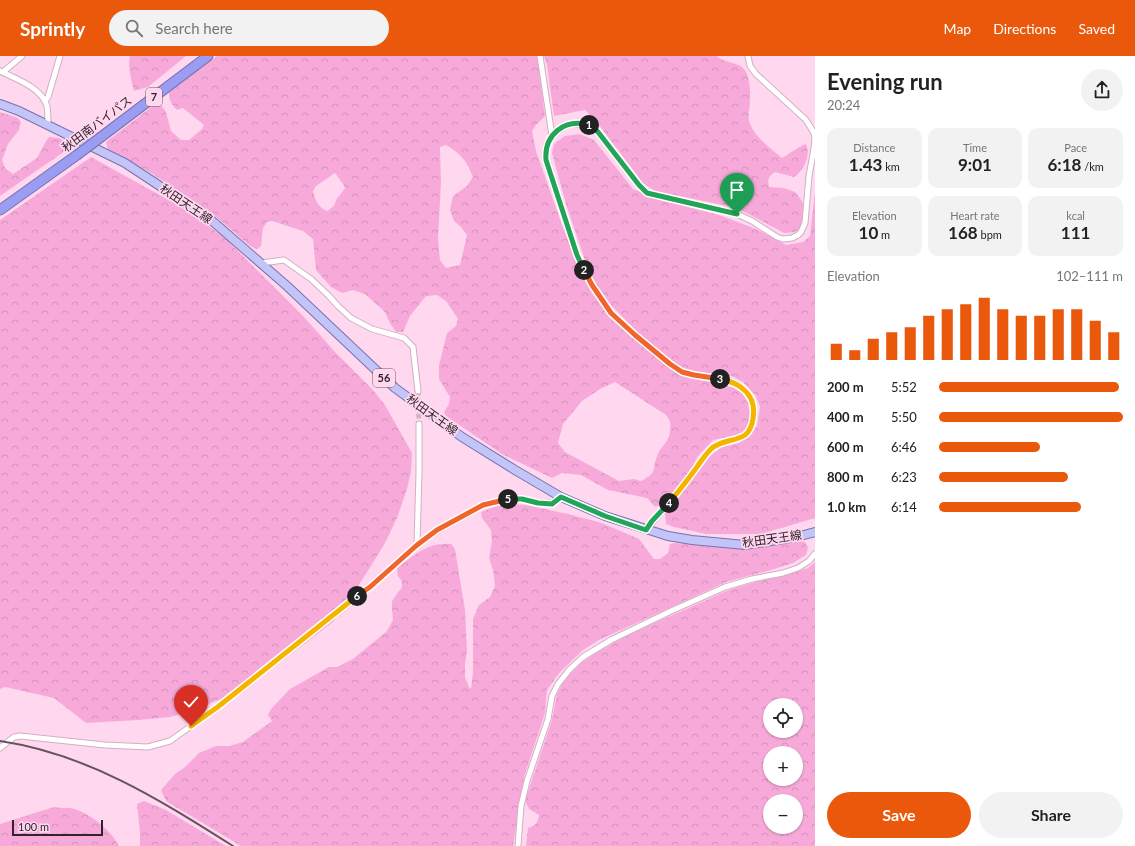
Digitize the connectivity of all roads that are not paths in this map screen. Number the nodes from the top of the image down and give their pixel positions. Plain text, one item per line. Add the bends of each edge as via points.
1 (22, 56) edge
2 (60, 56) edge
3 (208, 56) edge
4 (540, 56) edge
5 (748, 56) edge
6 (2, 71) edge
7 (45, 101) junction
8 (0, 104) edge
9 (48, 125) junction
10 (552, 136) junction
11 (0, 210) edge
12 (262, 263) junction
13 (418, 391) tunnel mouth
14 (419, 424) tunnel mouth
15 (561, 497) junction
16 (646, 530) junction
17 (815, 532) edge
18 (417, 545) junction
19 (815, 554) edge
20 (0, 748) edge
21 (518, 846) edge

1 - 6 street
2 - 7 street
3 - 11 highway, 秋田南バイパス / 7, bridge via 101,138
4 - 10 street
5 - 10 street via 750,66 756,74 806,120 814,133 805,223 801,232 792,238 777,237 737,214 647,193 598,132 588,125 571,124
6 - 7 street via 26,84
7 - 9 street
8 - 9 main road, 秋田天王線 / 56
9 - 12 main road, 秋田天王線 / 56 via 125,163 210,219
10 - 16 street via 547,145 546,160 577,255 592,285 611,313 682,372 729,381 738,385 753,402 752,424 746,434 713,447
12 - 13 street via 284,260 311,279 352,318 372,329 404,338 413,347
12 - 15 main road, 秋田天王線 / 56 via 395,388 462,437
14 - 18 street
15 - 16 main road, 秋田天王線 / 56
15 - 18 street via 552,504 507,499 483,505 437,530
16 - 17 main road, 秋田天王線 / 56 via 692,540 745,545
18 - 20 street via 370,587 219,706 170,741 148,747 20,736 14,737
19 - 21 street via 798,568 725,587 671,611 611,640 583,657 570,669 552,696 548,719 527,781

